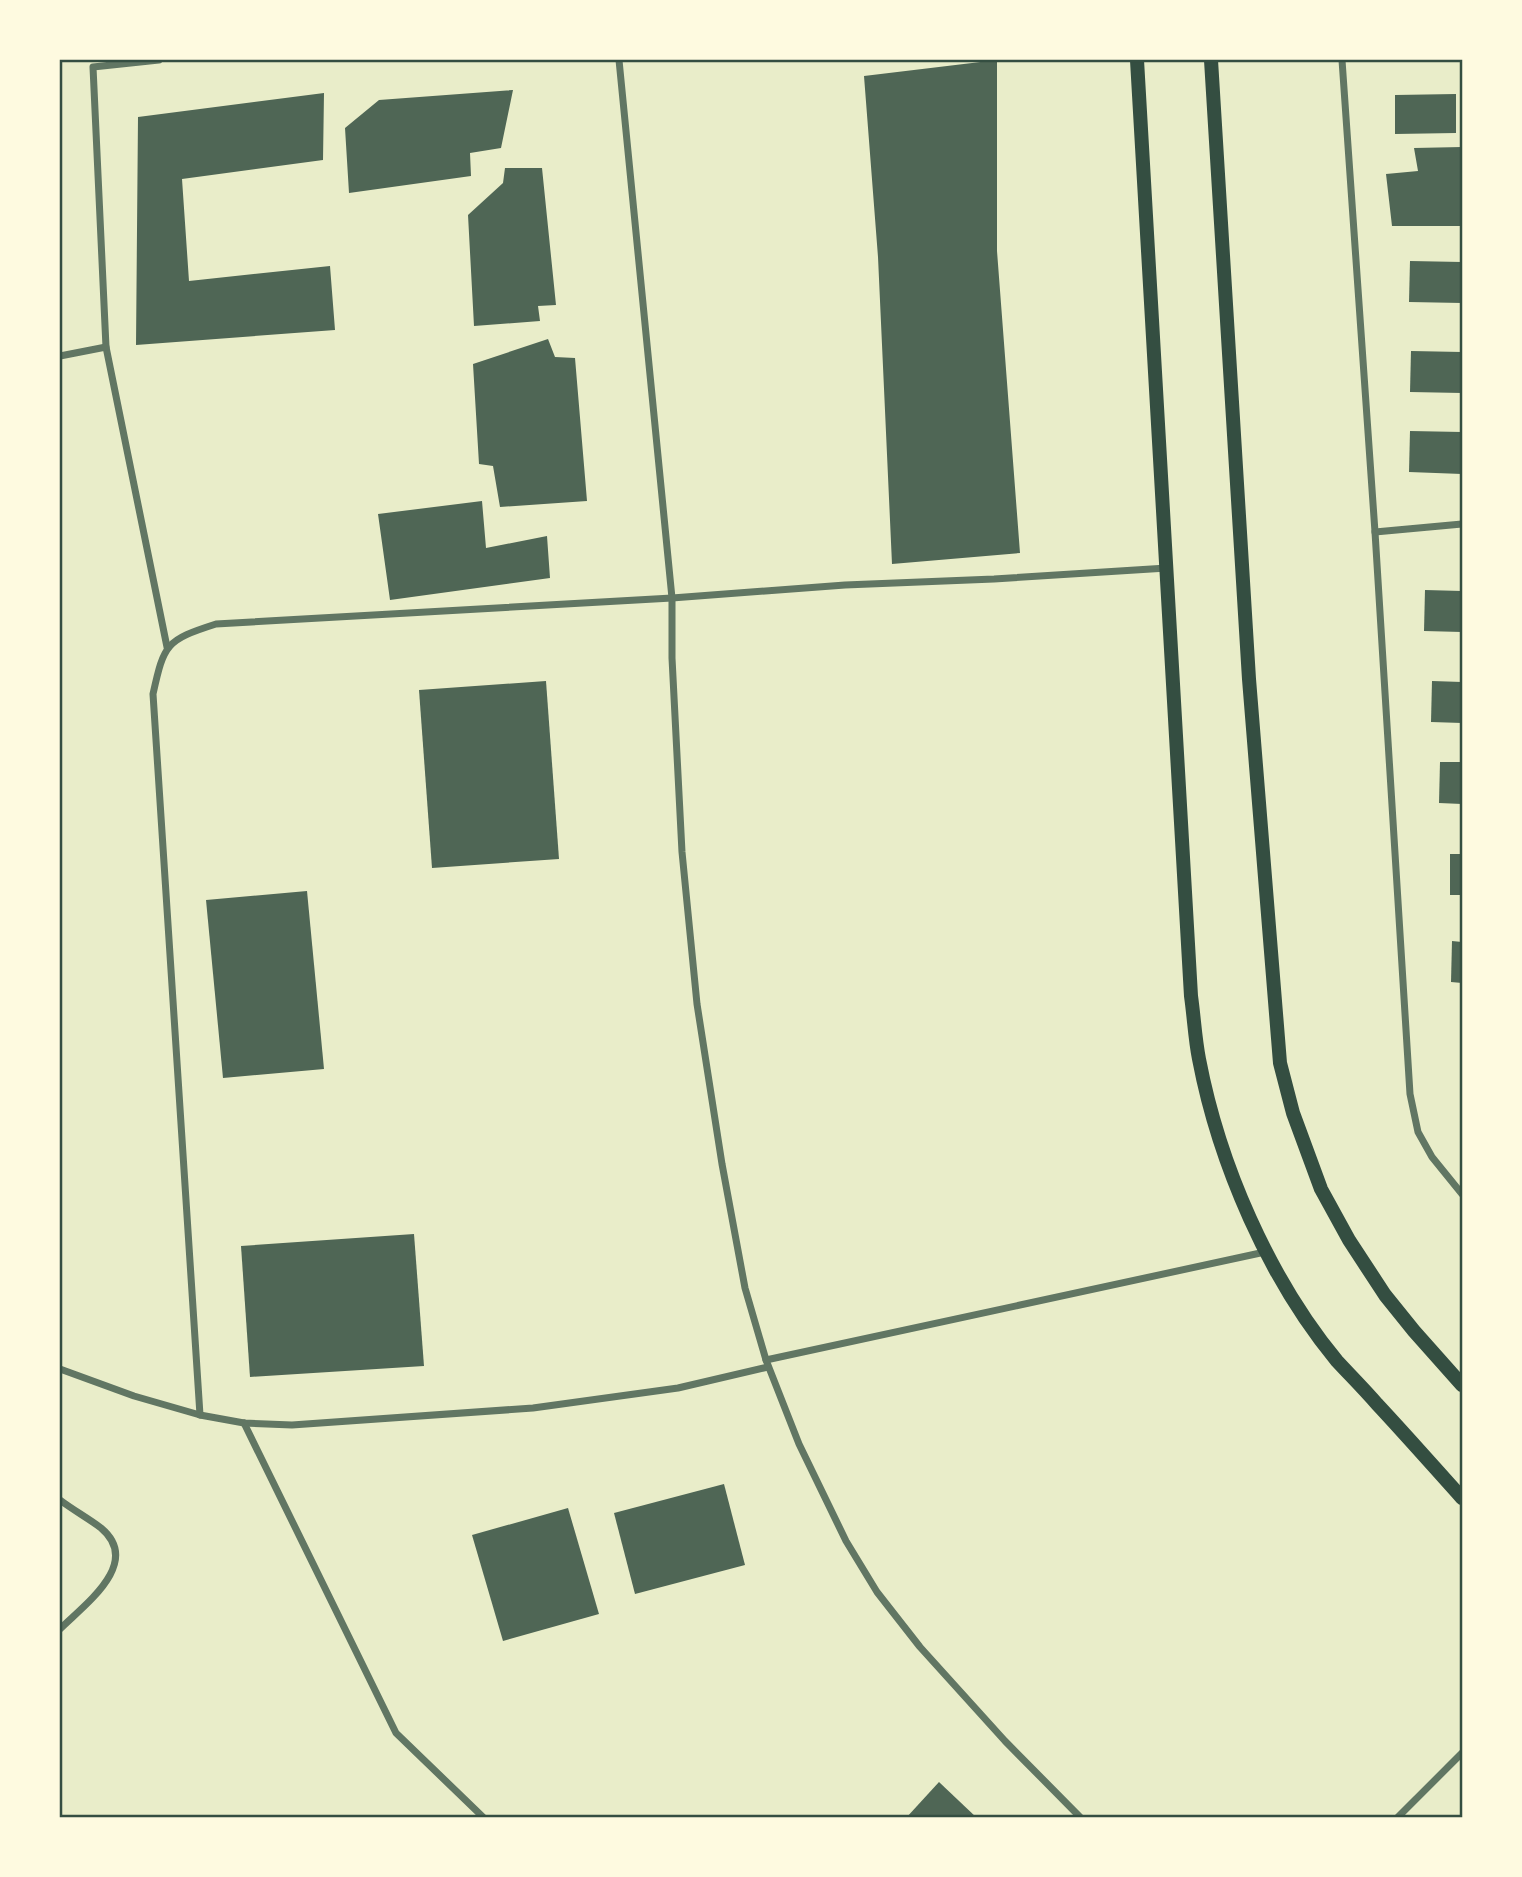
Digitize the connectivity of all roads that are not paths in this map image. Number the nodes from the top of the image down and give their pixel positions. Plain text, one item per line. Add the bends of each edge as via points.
1 (159, 60) edge
2 (619, 60) edge
3 (1136, 60) edge
4 (1211, 60) edge
5 (1342, 60) edge
6 (92, 63) edge
7 (106, 347) junction
8 (60, 356) edge
9 (1462, 524) edge
10 (1375, 532) junction
11 (1167, 568) junction
12 (672, 598) junction
13 (167, 647) junction
14 (1462, 1194) edge
15 (1265, 1252) junction
16 (767, 1363) junction
17 (60, 1369) edge
18 (1462, 1385) edge
19 (200, 1415) junction
20 (244, 1423) junction
21 (1462, 1498) edge
22 (60, 1500) edge
23 (60, 1629) edge
24 (1462, 1753) edge
25 (484, 1818) edge
26 (1081, 1818) edge
27 (1397, 1818) edge

1 - 6 street
2 - 12 street
3 - 11 main road
4 - 18 main road via 1250,692 1280,1063 1321,1189 1349,1240 1385,1295
5 - 10 street
6 - 7 street
7 - 8 street
7 - 13 street
9 - 10 street
10 - 14 street via 1410,1094 1418,1132
11 - 12 street
11 - 15 main road via 1191,996 1199,1059 1224,1150
12 - 13 street via 216,624 188,633
12 - 16 street via 682,852 697,1004 745,1287
13 - 19 street via 153,694
15 - 16 street
15 - 21 main road via 1337,1360
16 - 20 street via 678,1388 533,1408 292,1425
16 - 26 street via 799,1444 846,1541 877,1592 920,1647
17 - 19 street
19 - 20 street
20 - 25 street via 396,1733
22 - 23 street via 103,1530 116,1549 116,1565 104,1586
24 - 27 street

